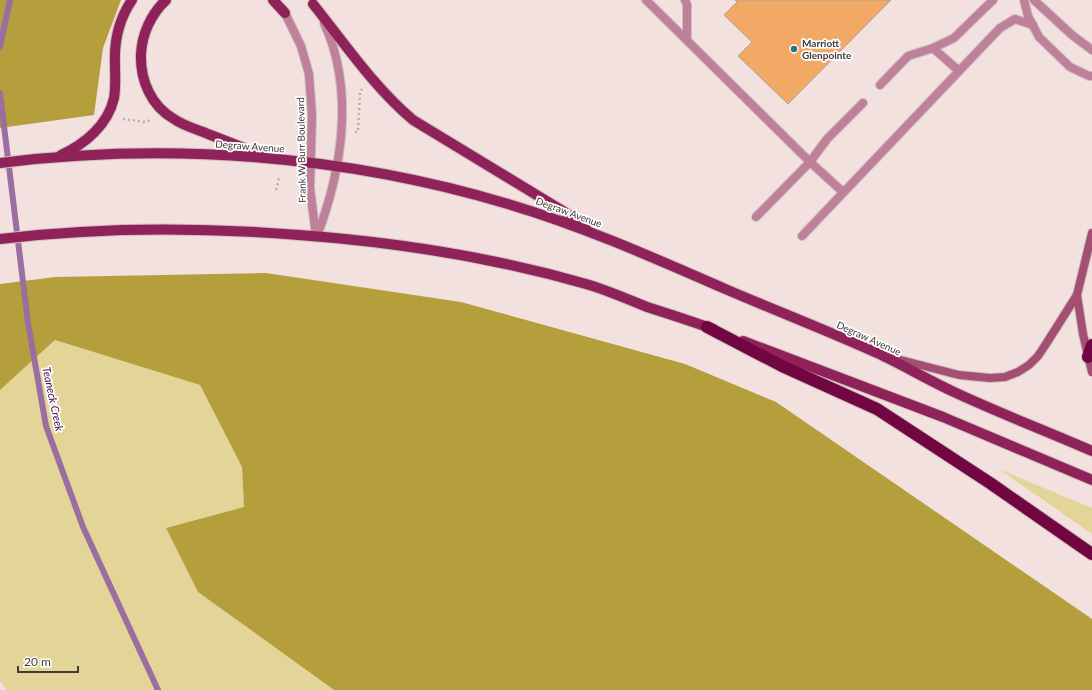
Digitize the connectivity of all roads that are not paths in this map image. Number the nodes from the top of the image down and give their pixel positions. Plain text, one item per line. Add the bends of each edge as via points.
1 (132, 0) edge
2 (166, 0) edge
3 (273, 0) edge
4 (277, 0) edge
5 (646, 0) edge
6 (685, 0) edge
7 (993, 0) edge
8 (1024, 0) edge
9 (1034, 0) edge
10 (312, 2) edge
11 (285, 13) junction
12 (1033, 25) junction
13 (686, 40) junction
14 (933, 48) junction
15 (1092, 50) edge
16 (959, 72) junction
17 (1092, 76) edge
18 (880, 85) dead end
19 (862, 103) dead end
20 (55, 158) junction
21 (271, 159) junction
22 (810, 162) junction
23 (0, 163) edge
24 (310, 163) junction
25 (337, 166) junction
26 (843, 192) junction
27 (756, 217) dead end
28 (1092, 233) edge
29 (317, 236) junction
30 (802, 236) dead end
31 (0, 239) edge
32 (610, 240) junction
33 (1077, 295) junction
34 (707, 327) junction
35 (1092, 345) edge
36 (879, 354) junction
37 (1088, 357) junction
38 (1092, 372) edge
39 (1092, 451) edge
40 (1092, 480) edge
41 (1092, 554) edge

1 - 20 main road via 122,18 116,41 115,88 110,110 100,126 84,142
2 - 21 main road via 149,24 142,48 142,72 152,99 165,114 182,124
3 - 11 main road
4 - 11 street, Frank W Burr Boulevard
5 - 13 street
6 - 13 street
7 - 14 street via 954,38
8 - 12 street
9 - 15 street
10 - 25 street via 330,36 340,72 342,122
10 - 32 main road via 379,86 413,120
11 - 24 street, Frank W Burr Boulevard via 301,46 309,74 312,115
12 - 16 street via 1015,19 1000,28
12 - 17 street via 1039,37 1070,67
13 - 22 street
14 - 16 street
14 - 18 street via 908,56
16 - 26 street
19 - 22 street via 827,139
20 - 21 main road, Degraw Avenue via 164,154
20 - 23 main road, Degraw Avenue
21 - 24 main road, Degraw Avenue
22 - 26 street
22 - 27 street
24 - 25 main road, Degraw Avenue
24 - 29 street, Frank W Burr Boulevard via 310,188
25 - 29 street
25 - 32 main road, Degraw Avenue via 475,195 543,215
26 - 30 street
28 - 33 main road
29 - 31 main road via 190,229 120,230
29 - 34 main road via 412,247 524,268 588,285
32 - 36 main road, Degraw Avenue
33 - 36 main road via 1038,356 1029,366 1006,377 959,375
33 - 37 main road
34 - 40 main road via 943,417
34 - 41 highway via 782,366 877,410 990,483
35 - 37 highway
36 - 39 main road, Degraw Avenue via 958,394
37 - 38 main road

